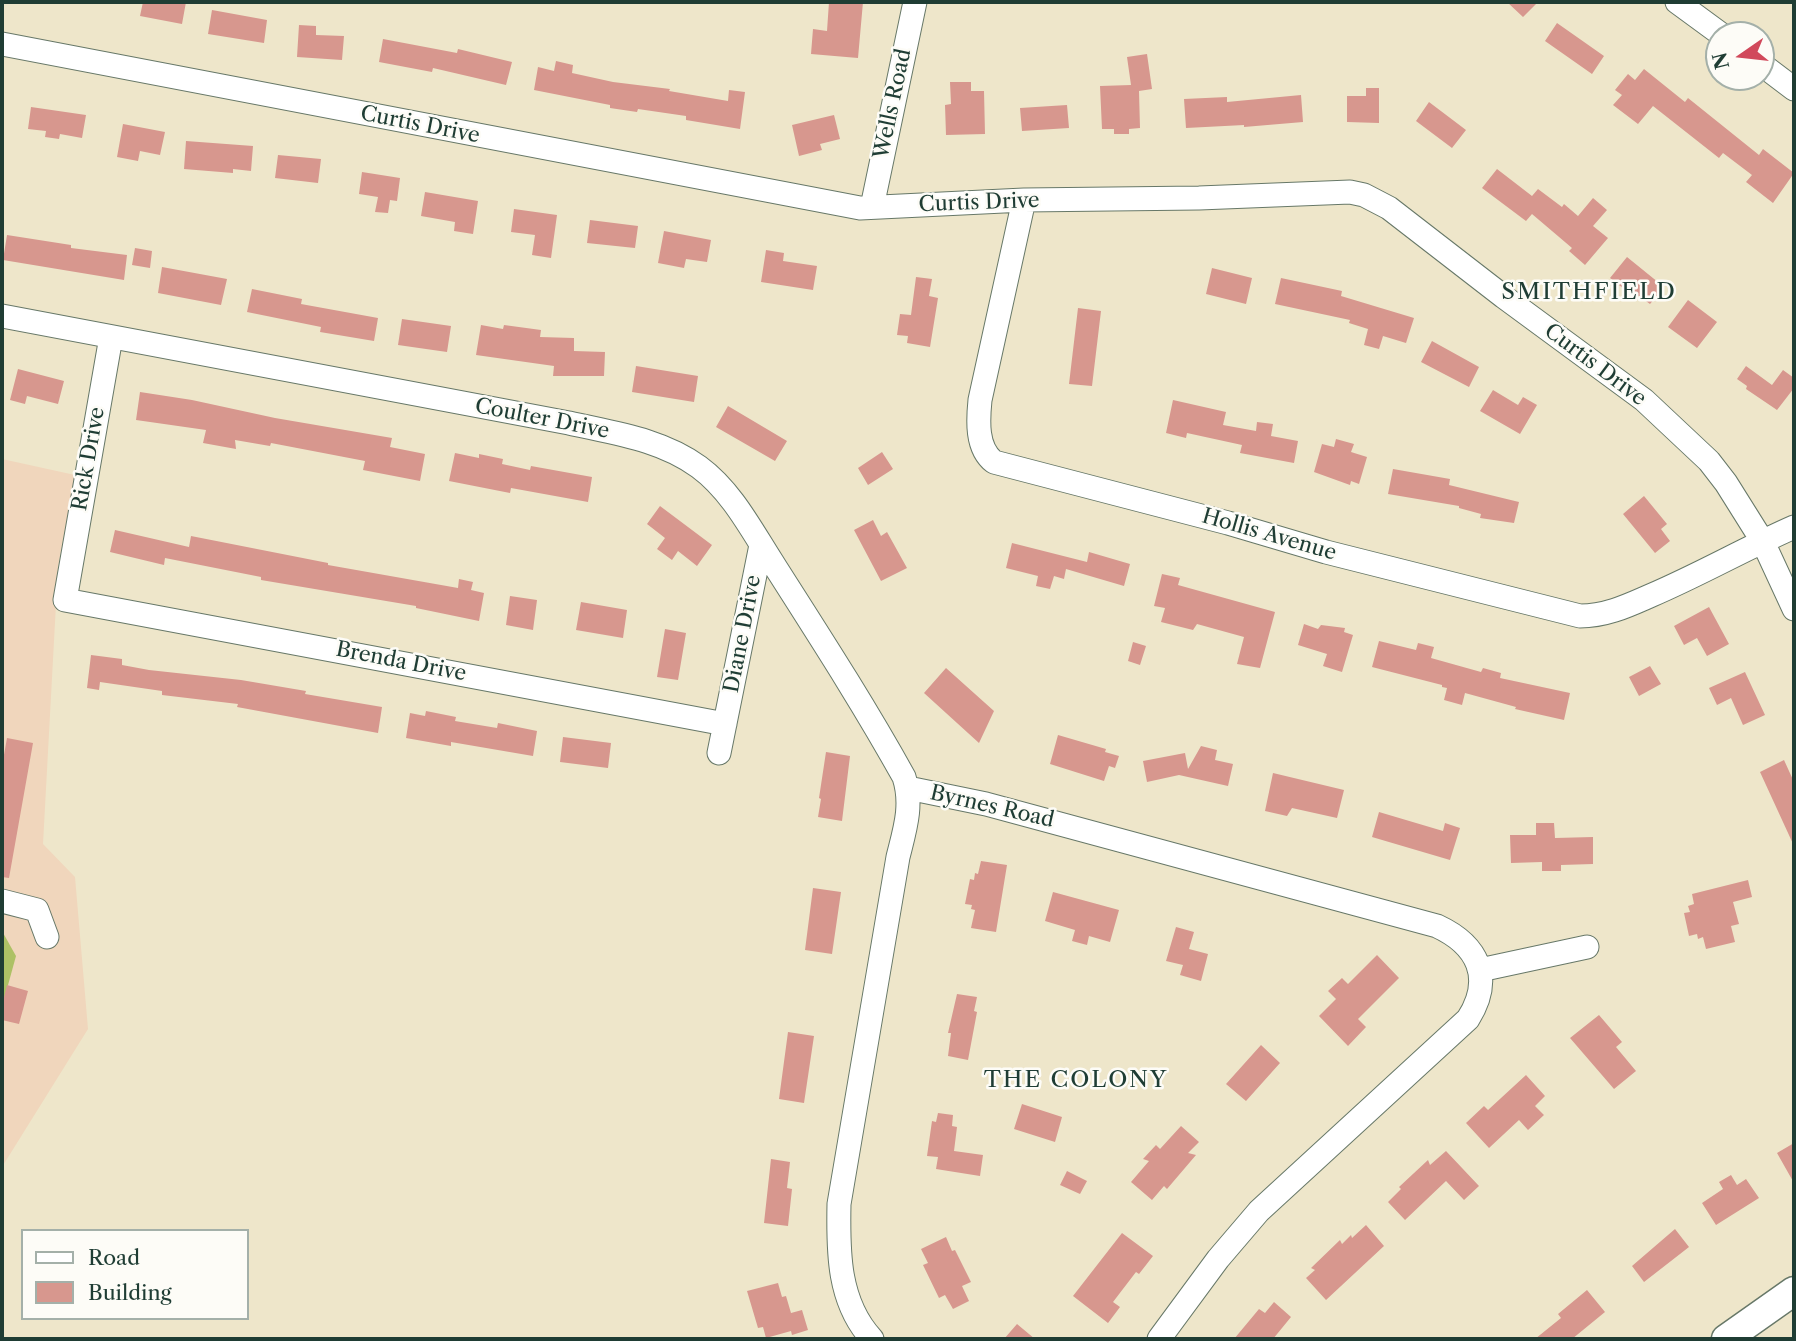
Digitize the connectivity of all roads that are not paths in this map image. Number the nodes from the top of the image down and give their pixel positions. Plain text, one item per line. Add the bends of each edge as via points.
1 (915, 2) edge
2 (1677, 2) edge
3 (1705, 23) edge
4 (2, 44) edge
5 (1775, 75) edge
6 (1794, 89) edge
7 (1024, 200) junction
8 (872, 207) junction
9 (2, 316) edge
10 (111, 337) junction
11 (1794, 527) edge
12 (1763, 542) junction
13 (761, 545) junction
14 (68, 581) joint
15 (1794, 609) edge
16 (726, 724) junction
17 (719, 753) dead end
18 (908, 788) junction
19 (2, 901) edge
20 (47, 937) dead end
21 (1587, 947) dead end
22 (1480, 970) junction
23 (1794, 1291) edge
24 (872, 1339) edge
25 (1159, 1339) edge
26 (1726, 1339) edge

1 - 8 street, Wells Road
2 - 3 street
4 - 8 street, Curtis Drive via 712,181
5 - 6 street
7 - 8 street, Curtis Drive
7 - 12 street, Curtis Drive via 1350,192 1377,200 1644,400 1709,461
7 - 12 street, Hollis Avenue via 980,407 983,447 994,462 1580,616 1616,610
9 - 10 street, Coulter Drive
10 - 13 street, Coulter Drive via 644,440 701,468 734,503
10 - 14 street, Rick Drive
11 - 12 street, Hollis Avenue
12 - 15 street, Curtis Drive
13 - 16 street, Diane Drive
13 - 18 street, Coulter Drive via 844,674
14 - 16 street, Brenda Drive via 65,600
16 - 17 street
18 - 22 street, Byrnes Road via 986,804 1437,926 1464,942
18 - 24 street, Byrnes Road via 908,814 839,1204 841,1274 854,1312
19 - 20 street via 37,910
21 - 22 street
22 - 25 street via 1480,996 1468,1019 1259,1211
23 - 26 main road

